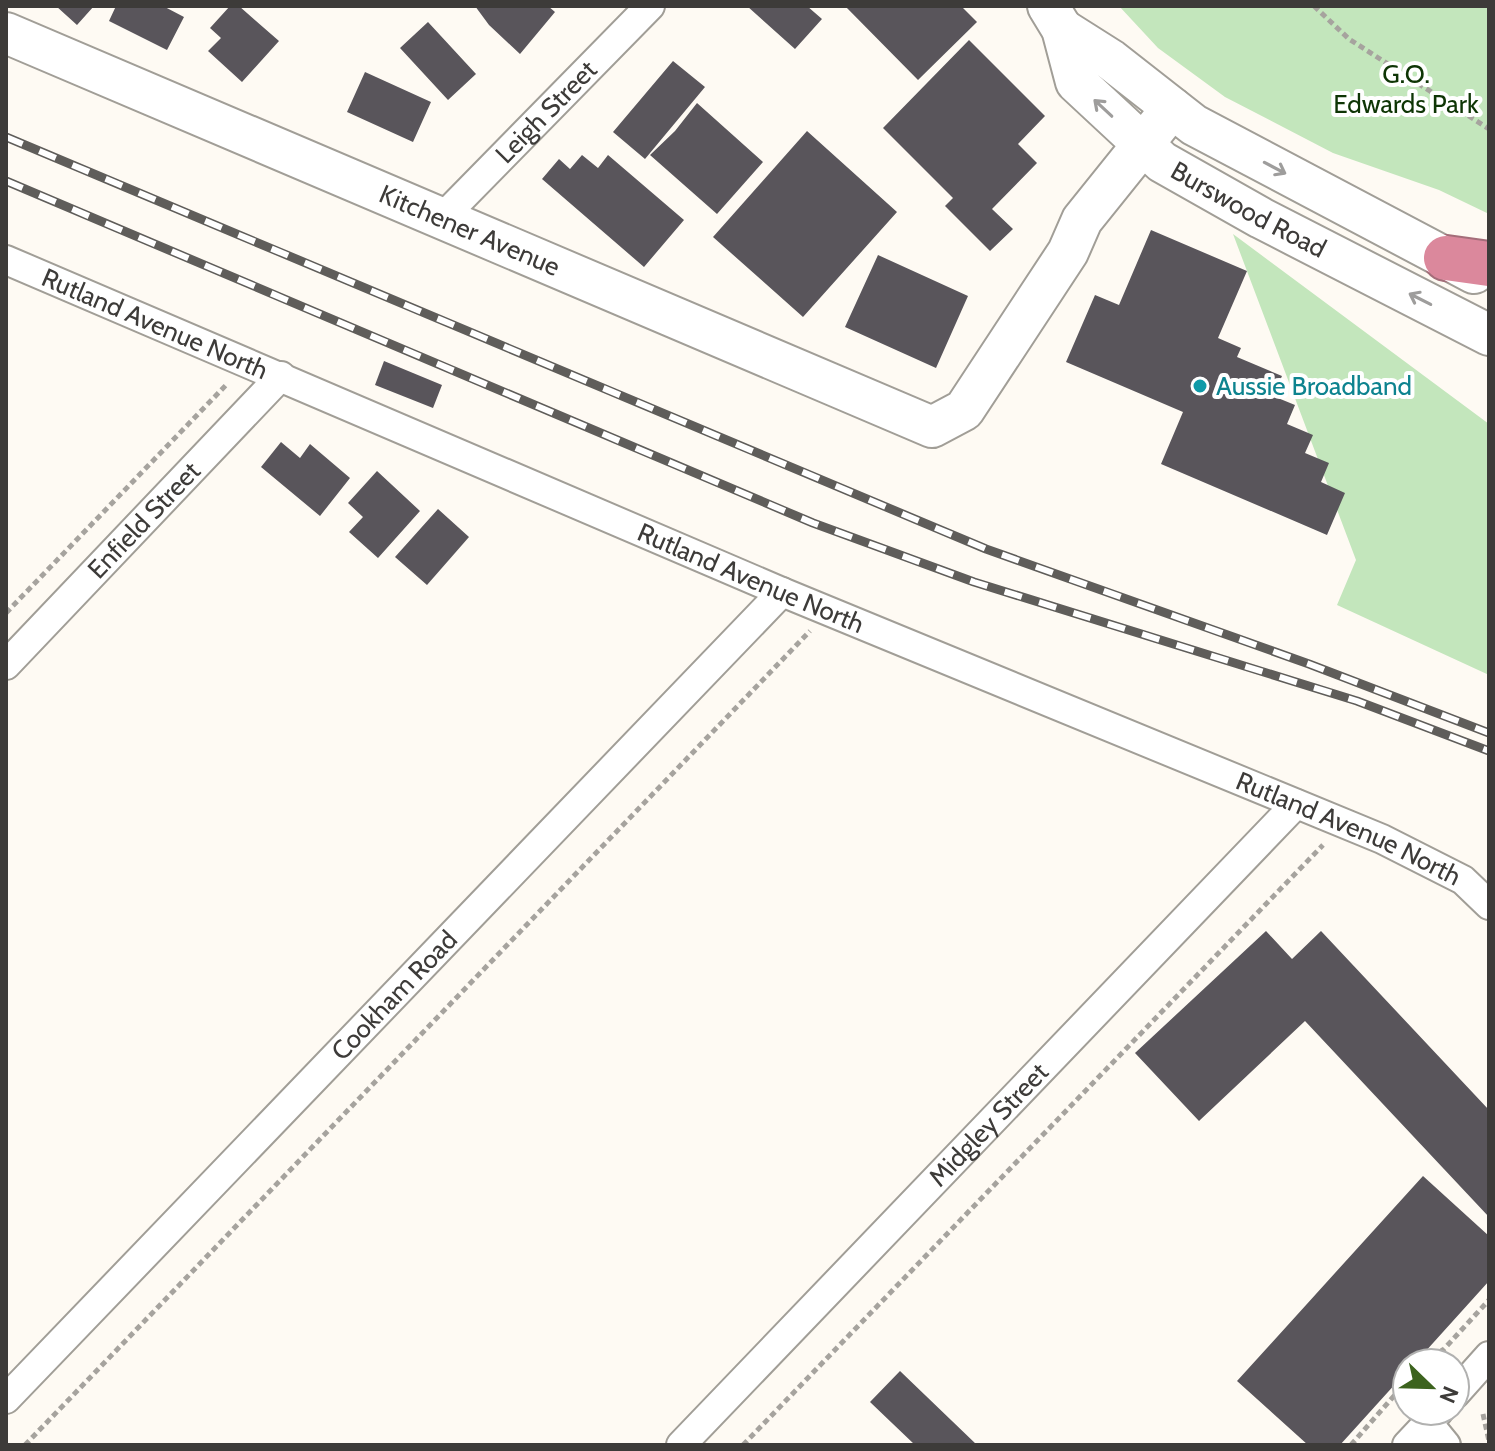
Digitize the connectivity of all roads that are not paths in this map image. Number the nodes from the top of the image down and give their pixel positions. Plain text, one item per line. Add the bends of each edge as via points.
1 (650, 6) edge
2 (1055, 18) edge
3 (6, 33) edge
4 (1183, 116) junction
5 (1152, 153) junction
6 (441, 219) junction
7 (1446, 258) junction
8 (6, 260) edge
9 (1489, 264) edge
10 (1489, 280) edge
11 (1489, 335) edge
12 (281, 376) junction
13 (782, 592) junction
14 (6, 665) edge
15 (1296, 804) junction
16 (1489, 905) edge
17 (1489, 1356) edge
18 (1471, 1376) edge
19 (6, 1399) edge
20 (1436, 1427) edge
21 (681, 1445) edge
22 (1407, 1445) edge

1 - 6 street, Leigh Street
2 - 4 street, Burswood Road
5 -> 2 street, Burswood Road via 1076,82
3 - 6 street, Kitchener Avenue
4 - 5 street
4 -> 7 street, Burswood Road
5 - 6 street, Kitchener Avenue via 1102,233 1068,252 964,410 932,427
11 -> 5 street, Burswood Road via 1261,218
7 - 9 highway
7 - 10 street, Burswood Road
8 - 12 street, Rutland Avenue North
12 - 13 street, Rutland Avenue North
12 - 14 street, Enfield Street
13 - 15 street, Rutland Avenue North
13 - 19 street, Cookham Road
15 - 16 street, Rutland Avenue North via 1463,880
15 - 21 street, Midgley Street
17 - 18 street
20 - 22 street

